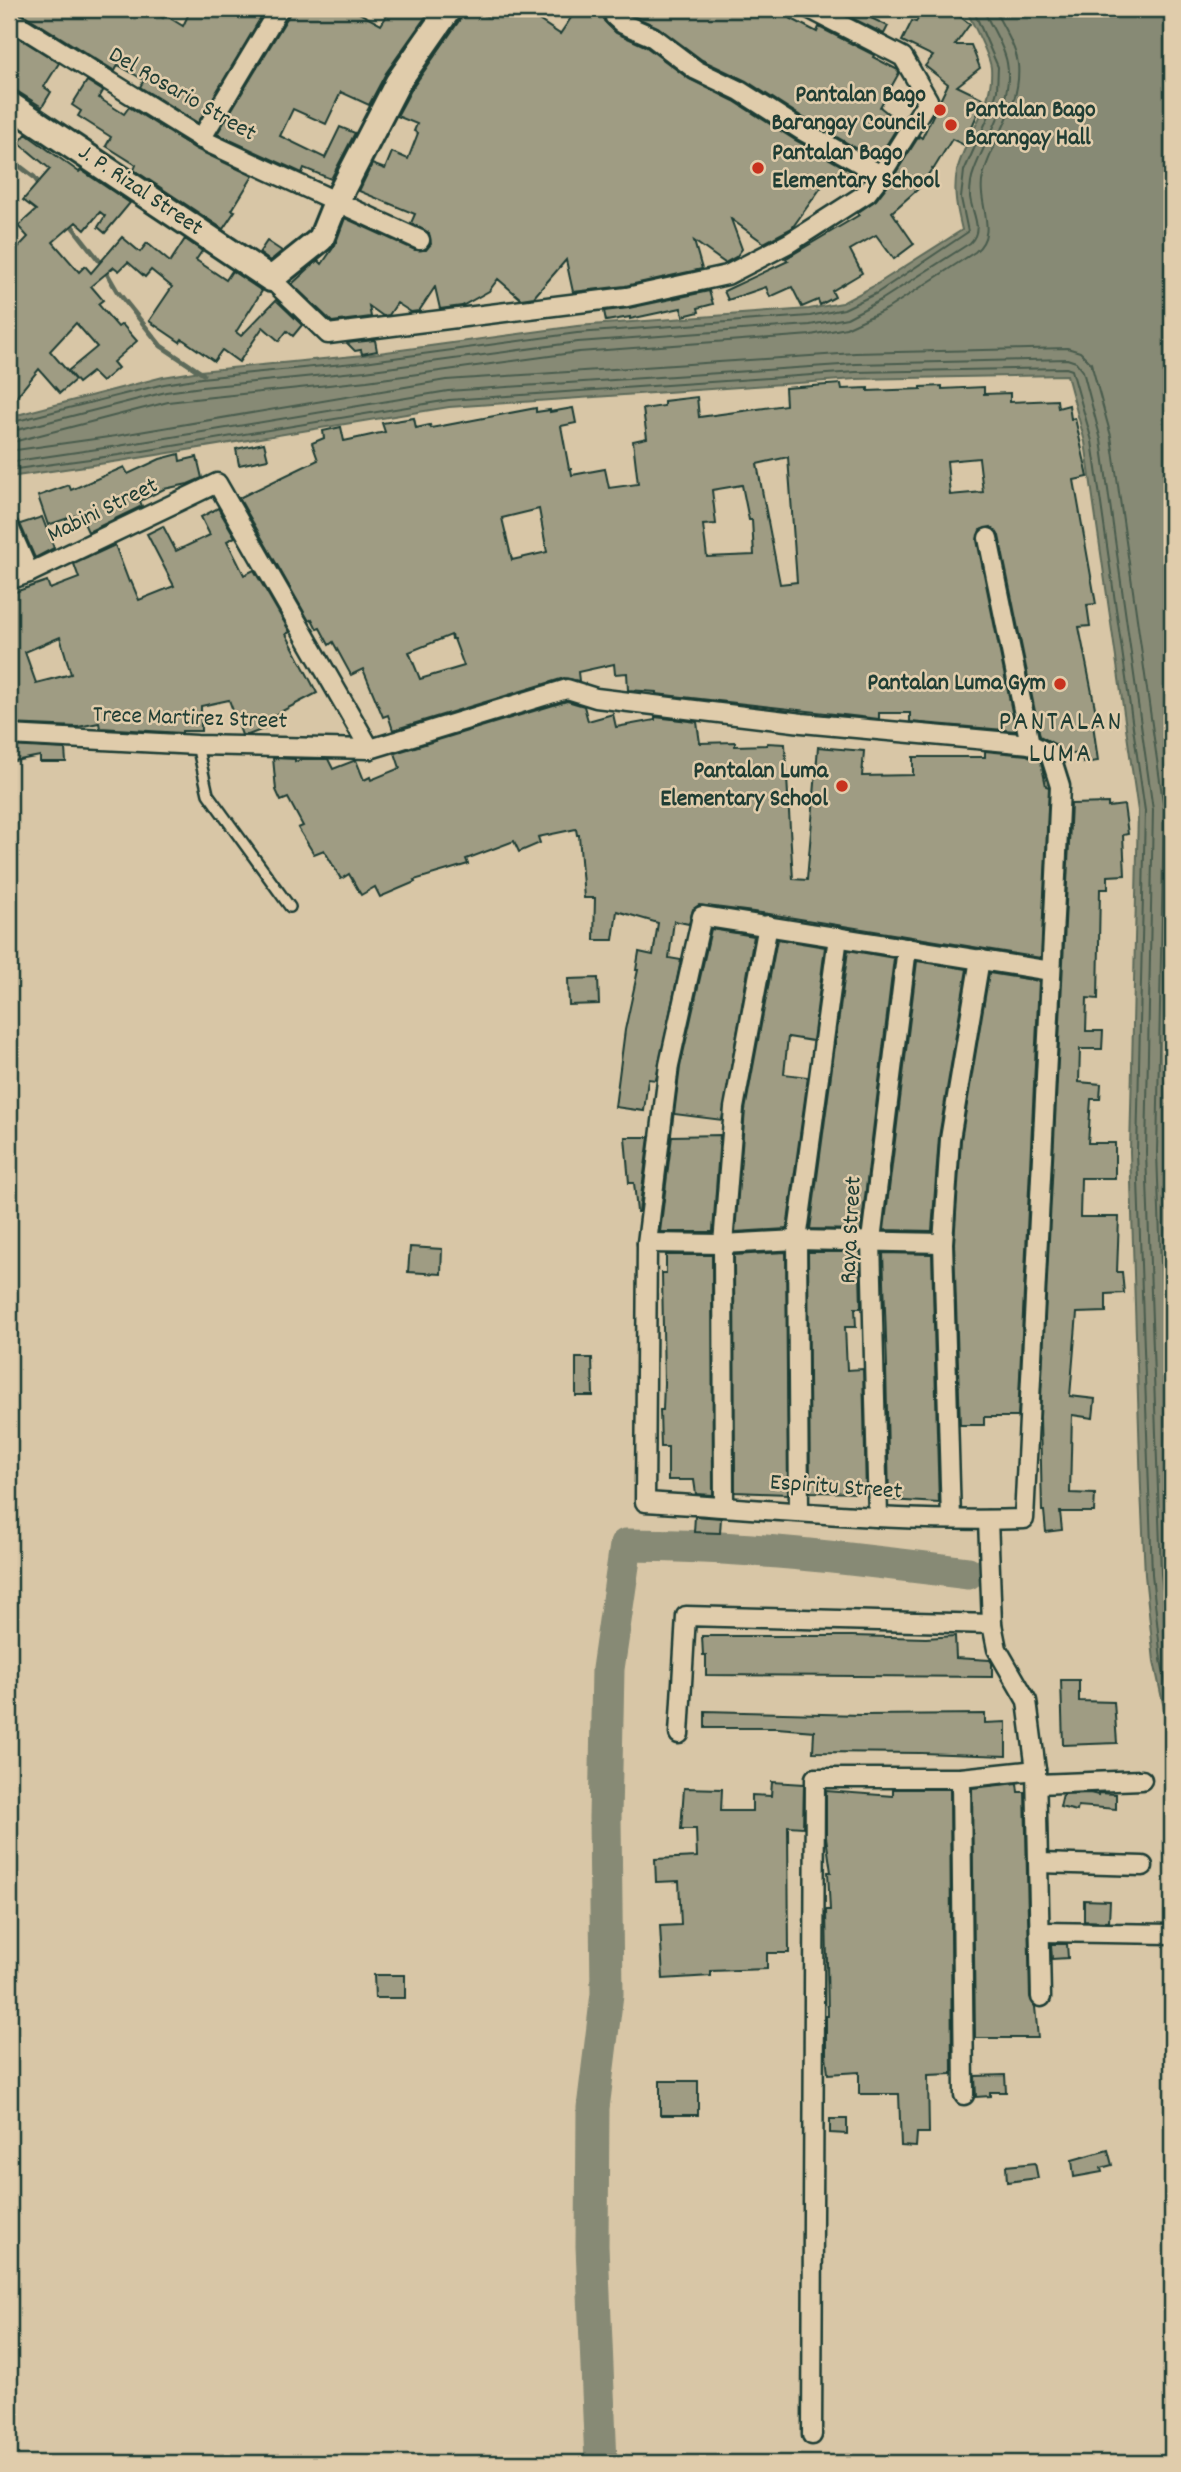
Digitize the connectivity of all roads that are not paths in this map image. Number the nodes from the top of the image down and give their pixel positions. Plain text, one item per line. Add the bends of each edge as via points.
1 (279, 9) edge
2 (449, 9) edge
3 (618, 9) edge
4 (810, 9) edge
5 (9, 19) edge
6 (9, 104) edge
7 (201, 139) junction
8 (881, 175) junction
9 (337, 202) junction
10 (420, 240) dead end
11 (271, 279) junction
12 (9, 527) edge
13 (988, 538) dead end
14 (29, 573) junction
15 (9, 580) edge
16 (9, 735) edge
17 (1030, 744) junction
18 (197, 745) junction
19 (370, 749) junction
20 (290, 907) dead end
21 (768, 925) junction
22 (838, 937) junction
23 (907, 948) junction
24 (980, 959) junction
25 (1051, 971) junction
26 (797, 1240) junction
27 (872, 1240) junction
28 (647, 1243) junction
29 (943, 1243) junction
30 (723, 1244) junction
31 (724, 1506) junction
32 (799, 1511) junction
33 (878, 1517) junction
34 (951, 1519) junction
35 (988, 1527) junction
36 (991, 1616) junction
37 (679, 1734) dead end
38 (1036, 1777) junction
39 (961, 1778) junction
40 (1142, 1780) dead end
41 (1039, 1863) junction
42 (1143, 1867) dead end
43 (1041, 1932) junction
44 (1172, 1934) edge
45 (1041, 1997) dead end
46 (964, 2095) dead end
47 (812, 2435) dead end

1 - 7 street
2 - 9 street via 398,82
3 - 8 street via 615,17 623,24 651,36 696,70
4 - 8 street via 903,57 928,100
5 - 7 street, Del Rosario Street
6 - 11 street, J. P. Rizal Street
7 - 9 street, Del Rosario Street
8 - 11 street via 867,193 789,243 727,275 627,297 328,334
9 - 10 street, Del Rosario Street
9 - 11 street via 321,239
12 - 14 street
13 - 17 street
14 - 15 street, Mabini Street
14 - 19 street, Mabini Street via 217,483
16 - 18 street, Trece Martirez Street
17 - 19 street, Trece Martirez Street via 802,723 596,698 567,689
17 - 25 street via 1050,754 1060,786
18 - 19 street, Trece Martirez Street
18 - 20 lane via 208,794
21 - 22 street
21 - 28 street via 702,916 669,1065
21 - 30 street via 734,1108
22 - 23 street
22 - 26 street
23 - 24 street
23 - 27 street, Raya Street
24 - 25 street
24 - 29 street via 950,1139
25 - 35 street, Espiritu Street via 1024,1519
26 - 27 street
26 - 30 street
26 - 32 street
27 - 29 street
27 - 33 street, Raya Street
28 - 30 street
28 - 31 street, Espiritu Street via 645,1502
29 - 34 street
30 - 31 street
31 - 32 street, Espiritu Street
32 - 33 street, Espiritu Street
33 - 34 street, Espiritu Street
34 - 35 street, Espiritu Street
35 - 36 street
36 - 37 street via 686,1616
36 - 38 street via 997,1649 1027,1701
38 - 39 street
38 - 40 street
38 - 41 street
39 - 46 street
39 - 47 street via 815,1779
41 - 42 street
41 - 43 street
43 - 44 street
43 - 45 street

